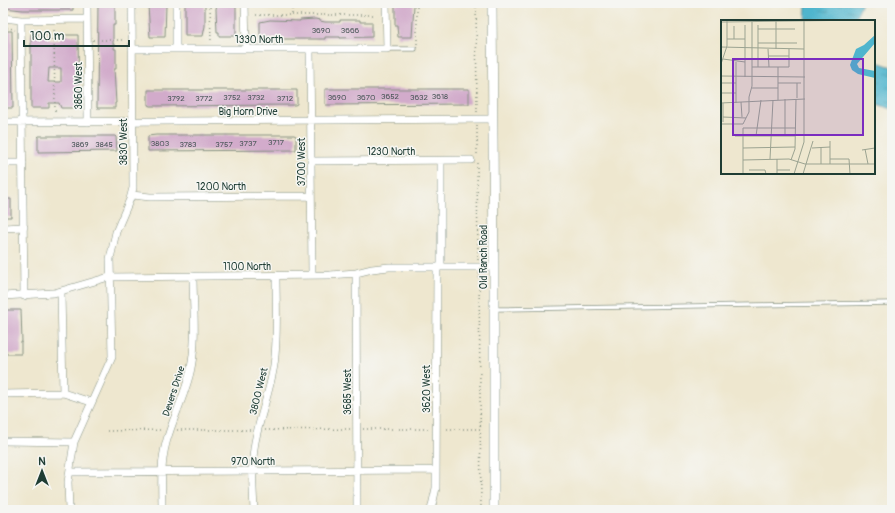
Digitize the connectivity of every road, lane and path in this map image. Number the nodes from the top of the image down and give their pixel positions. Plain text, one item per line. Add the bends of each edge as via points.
1 (87, 3) edge
2 (132, 3) edge
3 (176, 3) edge
4 (210, 3) edge
5 (246, 3) edge
6 (386, 3) edge
7 (417, 3) edge
8 (476, 3) edge
9 (492, 3) edge
10 (256, 5) dead end
11 (292, 5) junction
12 (376, 5) dead end
13 (256, 15) dead end
14 (292, 15) junction
15 (376, 15) dead end
16 (3, 18) edge
17 (88, 19) junction
18 (21, 20) junction
19 (3, 28) edge
20 (17, 30) dead end
21 (54, 30) dead end
22 (91, 40) dead end
23 (122, 40) dead end
24 (210, 42) dead end
25 (416, 48) joint
26 (132, 49) junction
27 (176, 49) junction
28 (246, 49) junction
29 (310, 49) junction
30 (387, 49) junction
31 (477, 109) dead end
32 (55, 113) dead end
33 (492, 119) junction
34 (311, 120) junction
35 (133, 121) junction
36 (3, 122) edge
37 (22, 122) junction
38 (88, 122) junction
39 (477, 132) dead end
40 (471, 160) dead end
41 (440, 161) junction
42 (23, 162) junction
43 (311, 162) junction
44 (3, 163) edge
45 (132, 195) junction
46 (311, 196) junction
47 (24, 227) junction
48 (3, 228) edge
49 (439, 267) junction
50 (478, 267) junction
51 (494, 267) junction
52 (356, 273) junction
53 (312, 275) junction
54 (193, 276) junction
55 (276, 276) junction
56 (109, 277) junction
57 (61, 292) junction
58 (3, 296) edge
59 (24, 296) junction
60 (892, 303) edge
61 (494, 309) junction
62 (63, 393) junction
63 (3, 394) edge
64 (91, 402) junction
65 (349, 429) dead end
66 (365, 429) dead end
67 (430, 429) dead end
68 (442, 429) dead end
69 (480, 429) junction
70 (159, 430) dead end
71 (181, 430) dead end
72 (251, 430) dead end
73 (265, 430) dead end
74 (107, 431) dead end
75 (3, 442) edge
76 (74, 442) junction
77 (357, 470) junction
78 (436, 470) junction
79 (162, 471) junction
80 (253, 471) junction
81 (70, 472) junction
82 (68, 510) edge
83 (162, 510) edge
84 (254, 510) edge
85 (357, 510) edge
86 (431, 510) edge
87 (480, 510) edge
88 (494, 510) edge

1 - 17 street, 3860 West
2 - 26 street, 3830 West
3 - 27 street
4 - 24 path
5 - 28 street
6 - 30 street
7 - 25 path
8 - 31 path
9 - 33 street, Old Ranch Road
10 - 11 path
11 - 12 path
11 - 14 path
13 - 14 path
14 - 15 path
16 - 18 street
17 - 18 street
17 - 38 street, 3860 West
18 - 37 street
19 - 20 path
21 - 32 path
22 - 23 path
25 - 30 lane
26 - 27 street, 1330 North
26 - 35 street, 3830 West
27 - 28 street, 1330 North
28 - 29 street, 1330 North
29 - 30 street, 1330 North
29 - 34 street, 3700 West
33 - 34 street, Big Horn Drive
33 - 51 street, Old Ranch Road
34 - 35 street, Big Horn Drive
34 - 43 street, 3700 West
35 - 38 street, Big Horn Drive
35 - 45 street, 3830 West
36 - 37 street, Big Horn Drive
37 - 38 street, Big Horn Drive
37 - 42 street
39 - 50 path
40 - 41 street, 1230 North
41 - 43 street, 1230 North
41 - 49 street, 3620 West
42 - 44 street
42 - 47 street
43 - 46 street, 3700 West
45 - 46 street, 1200 North
45 - 56 street, 3830 West via 113,240
46 - 53 street, 3700 West
47 - 48 street
47 - 59 street
49 - 50 street, 1100 North
49 - 52 street, 1100 North via 385,268
49 - 78 street, 3620 West
50 - 51 street, 1100 North
50 - 69 path
51 - 61 street, Old Ranch Road
52 - 53 street, 1100 North
52 - 77 street, 3685 West
53 - 55 street, 1100 North
54 - 55 street, 1100 North
54 - 56 street, 1100 North
54 - 79 street, Devers Drive via 192,367 166,443
55 - 80 street, 3800 West via 276,350 270,387 255,443
56 - 57 street, 1100 North
56 - 64 street, 3830 West via 112,357
57 - 59 street, 1100 North
57 - 62 street
58 - 59 street, 1100 North
60 - 61 lane
61 - 88 street, Old Ranch Road
62 - 63 street
62 - 64 street
64 - 76 street, 3830 West
65 - 73 path
66 - 67 path
68 - 69 path
69 - 87 path
70 - 74 path
71 - 72 path
75 - 76 street
76 - 81 street, 3830 West
77 - 78 street, 970 North
77 - 80 street, 970 North
77 - 85 street, 3685 West
78 - 86 street, 3620 West via 436,488
79 - 80 street, 970 North
79 - 81 street, 970 North
79 - 83 street, Devers Drive
80 - 84 street, 3800 West
81 - 82 street, 3830 West

